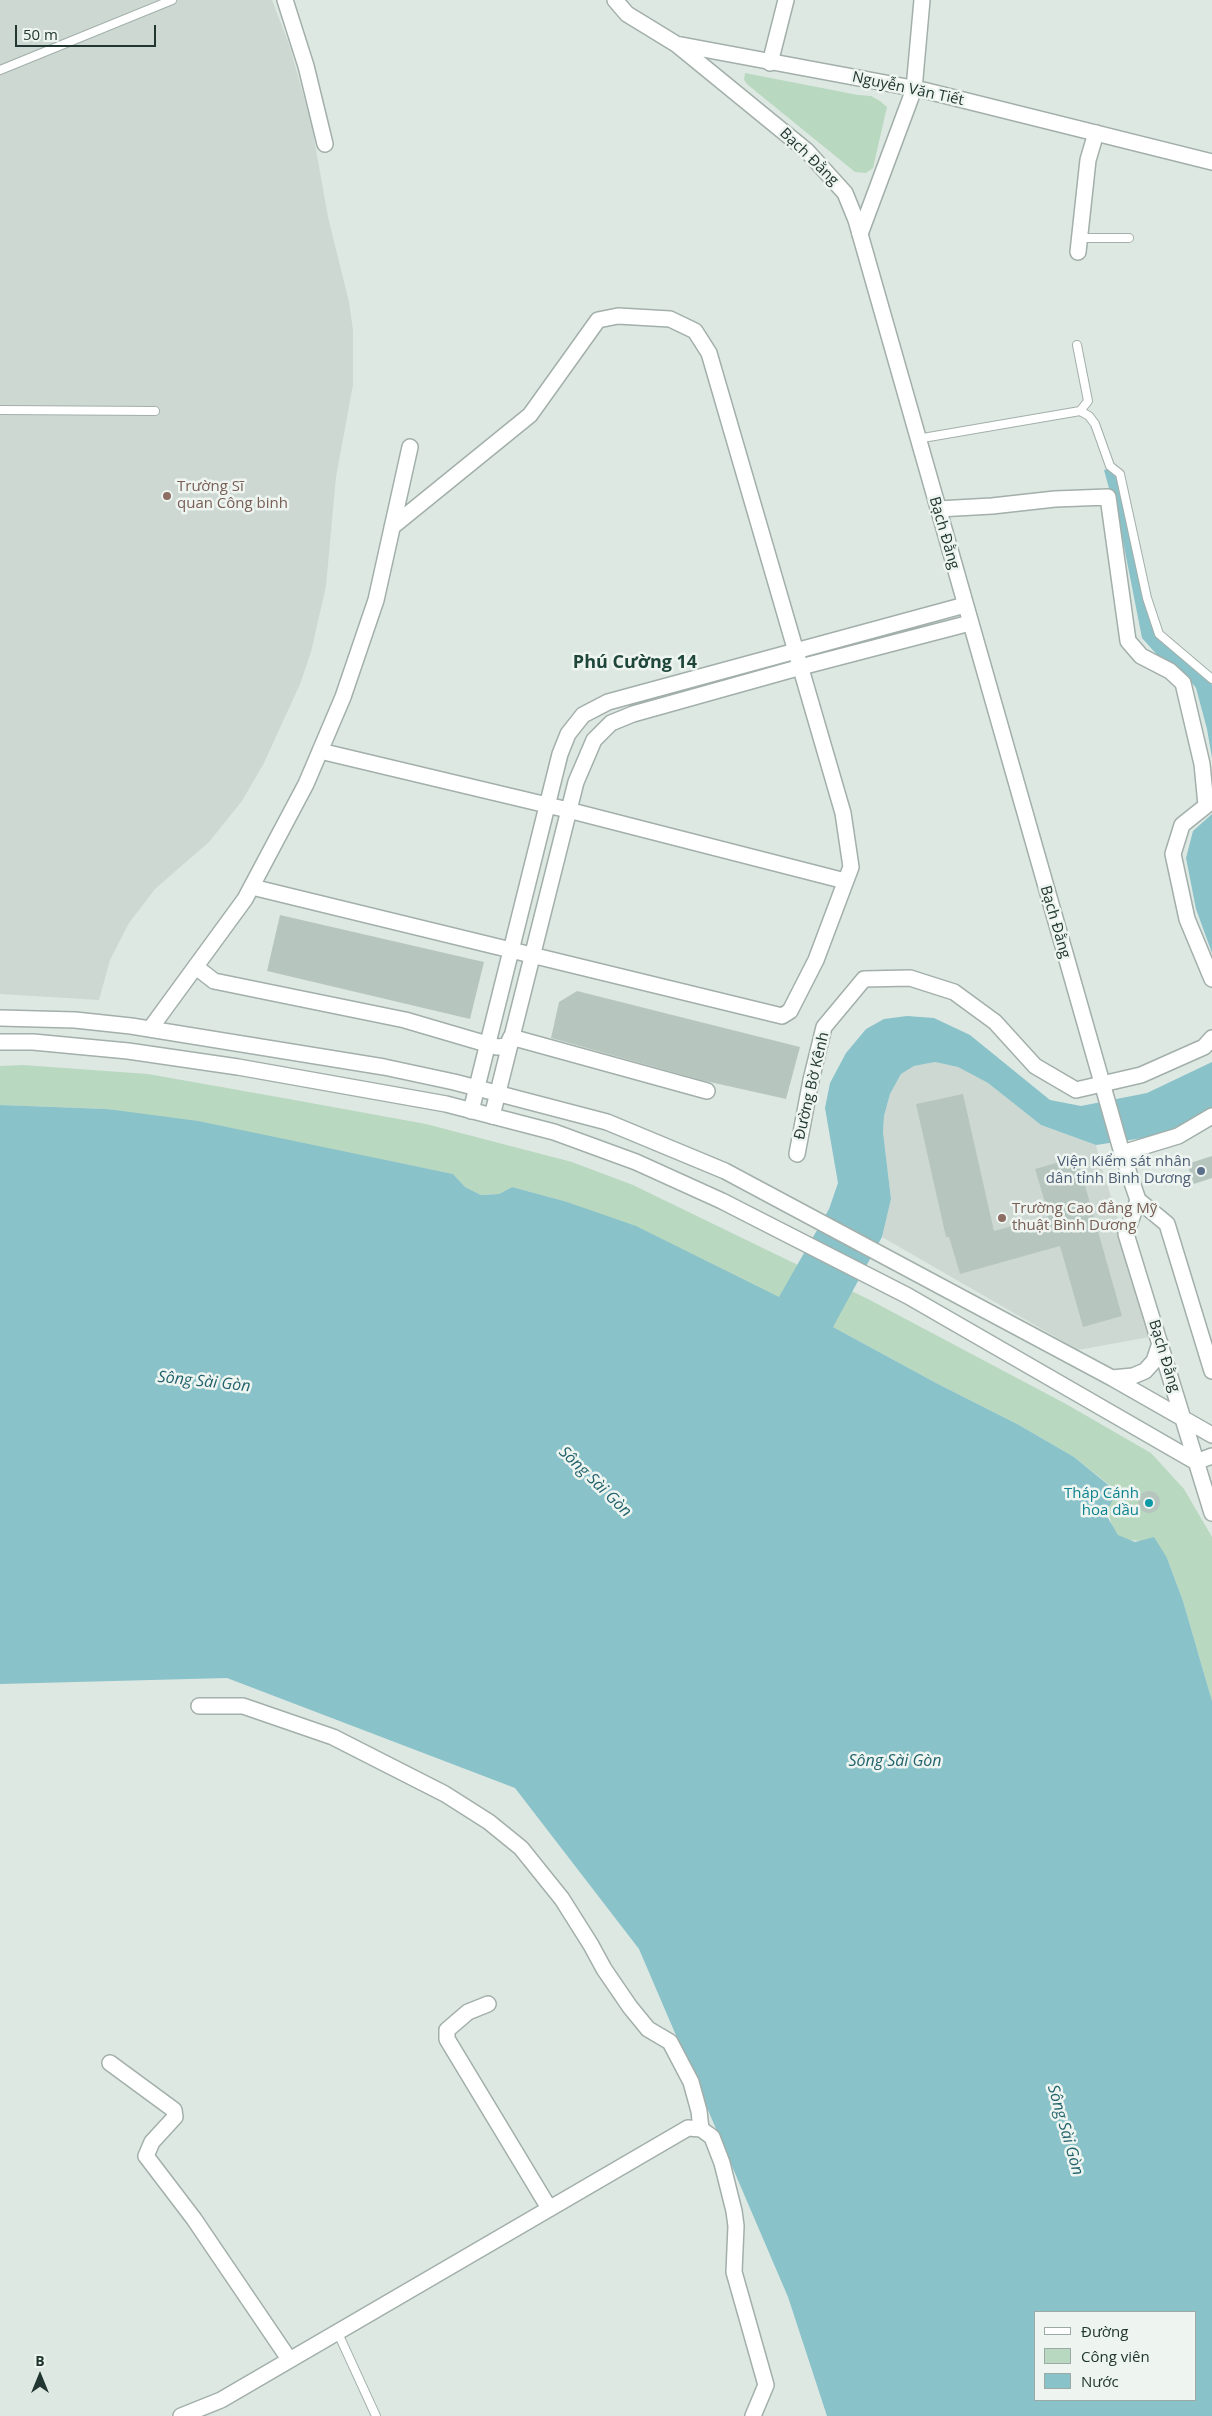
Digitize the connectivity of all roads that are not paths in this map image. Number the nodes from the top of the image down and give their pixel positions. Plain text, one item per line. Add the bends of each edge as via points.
1 (172, 0) edge
2 (284, 0) edge
3 (615, 0) edge
4 (786, 0) edge
5 (922, 0) edge
6 (676, 44) junction
7 (770, 63) junction
8 (0, 70) edge
9 (914, 89) junction
10 (1096, 133) junction
11 (325, 144) dead end
12 (1212, 162) edge
13 (860, 234) junction
14 (1129, 238) dead end
15 (1079, 245) joint
16 (1077, 345) dead end
17 (0, 410) edge
18 (155, 411) dead end
19 (1080, 411) junction
20 (918, 439) junction
21 (410, 448) dead end
22 (938, 509) junction
23 (392, 527) junction
24 (965, 604) junction
25 (970, 623) junction
26 (797, 650) junction
27 (801, 667) junction
28 (1212, 679) edge
29 (320, 751) junction
30 (1209, 803) edge
31 (548, 805) junction
32 (568, 810) junction
33 (845, 881) junction
34 (252, 887) junction
35 (511, 951) junction
36 (532, 956) junction
37 (196, 967) junction
38 (1212, 979) edge
39 (0, 1018) edge
40 (150, 1029) junction
41 (512, 1037) junction
42 (1212, 1038) edge
43 (0, 1042) edge
44 (488, 1043) junction
45 (477, 1088) junction
46 (1102, 1088) junction
47 (707, 1091) dead end
48 (498, 1093) junction
49 (471, 1111) junction
50 (492, 1116) junction
51 (1212, 1116) edge
52 (1122, 1153) junction
53 (797, 1154) dead end
54 (1138, 1200) junction
55 (1160, 1343) junction
56 (1212, 1371) edge
57 (1112, 1378) junction
58 (1183, 1420) junction
59 (1212, 1435) edge
60 (1212, 1456) edge
61 (1196, 1462) junction
62 (1212, 1513) edge
63 (199, 1706) dead end
64 (488, 2004) dead end
65 (110, 2063) dead end
66 (701, 2130) junction
67 (549, 2208) junction
68 (337, 2331) junction
69 (289, 2359) junction
70 (181, 2416) edge
71 (376, 2416) edge
72 (753, 2416) edge

1 - 8 lane
2 - 11 street via 306,66
3 - 6 street, Nguyễn Văn Tiết via 627,14
4 - 7 street
5 - 9 street
6 - 7 street, Nguyễn Văn Tiết
6 - 13 street, Bạch Đằng via 827,170 845,193
7 - 9 street, Nguyễn Văn Tiết
9 - 10 street, Nguyễn Văn Tiết
9 - 13 street
10 - 12 street, Nguyễn Văn Tiết
10 - 15 street via 1088,160
13 - 20 street, Bạch Đằng
14 - 15 lane
16 - 19 lane via 1088,401
17 - 18 lane
19 - 20 lane
19 - 28 lane via 1095,424 1110,466 1120,474 1147,598 1159,634
20 - 22 street, Bạch Đằng
21 - 23 street
22 - 24 street, Bạch Đằng
22 - 30 street via 1108,497 1128,641 1141,656 1170,671 1183,683
23 - 26 street via 530,415 598,320 618,316 670,319 694,331 709,352
23 - 29 street via 376,600 343,697
24 - 25 street, Bạch Đằng
24 - 26 street
25 - 27 street
25 - 46 street, Bạch Đằng
26 - 27 street
26 - 31 street via 608,702 583,715 566,741
27 - 32 street via 611,723 594,740
27 - 33 street via 843,813 851,867
29 - 31 street
29 - 34 street
30 - 38 street via 1182,825 1173,854 1187,919
31 - 32 street
31 - 35 street
32 - 33 street
32 - 36 street
33 - 36 street via 816,960 790,1011 782,1016
34 - 35 street
34 - 37 street
35 - 36 street
35 - 44 street
36 - 41 street
37 - 40 street
37 - 44 street via 214,981 405,1020
39 - 40 street via 75,1020
40 - 45 street via 384,1068
41 - 44 street via 502,1047
41 - 47 street
41 - 48 street
42 - 46 street, Đường Bờ Kênh via 1204,1047
43 - 49 street via 137,1052 248,1068
44 - 45 street
45 - 48 street
45 - 49 street
46 - 52 street, Bạch Đằng
46 - 53 street, Đường Bờ Kênh via 1076,1090 1035,1066 995,1022 954,992 910,978 864,979 824,1027
48 - 50 street
48 - 57 street via 606,1122 725,1171
49 - 50 street
50 - 61 street via 554,1132 636,1162 722,1201 908,1296
51 - 52 street via 1178,1136
52 - 54 street
54 - 55 street, Bạch Đằng via 1126,1234
54 - 56 street via 1167,1224
55 - 57 street via 1154,1361 1145,1371
55 - 58 street, Bạch Đằng
57 - 58 street
58 - 59 street
58 - 61 street, Bạch Đằng
60 - 61 street
61 - 62 street, Bạch Đằng
63 - 66 street via 243,1706 333,1737 445,1794 490,1822 521,1848 562,1899 630,2007 648,2029 670,2042 691,2082 700,2111
64 - 67 street via 468,2012 447,2030 447,2039
65 - 69 street via 174,2110 174,2117 152,2142 146,2156 194,2219
66 - 67 street via 688,2128
66 - 72 street via 712,2137 722,2163 736,2226 734,2272 766,2385
67 - 68 street
68 - 69 street
68 - 71 lane
69 - 70 street via 221,2400

